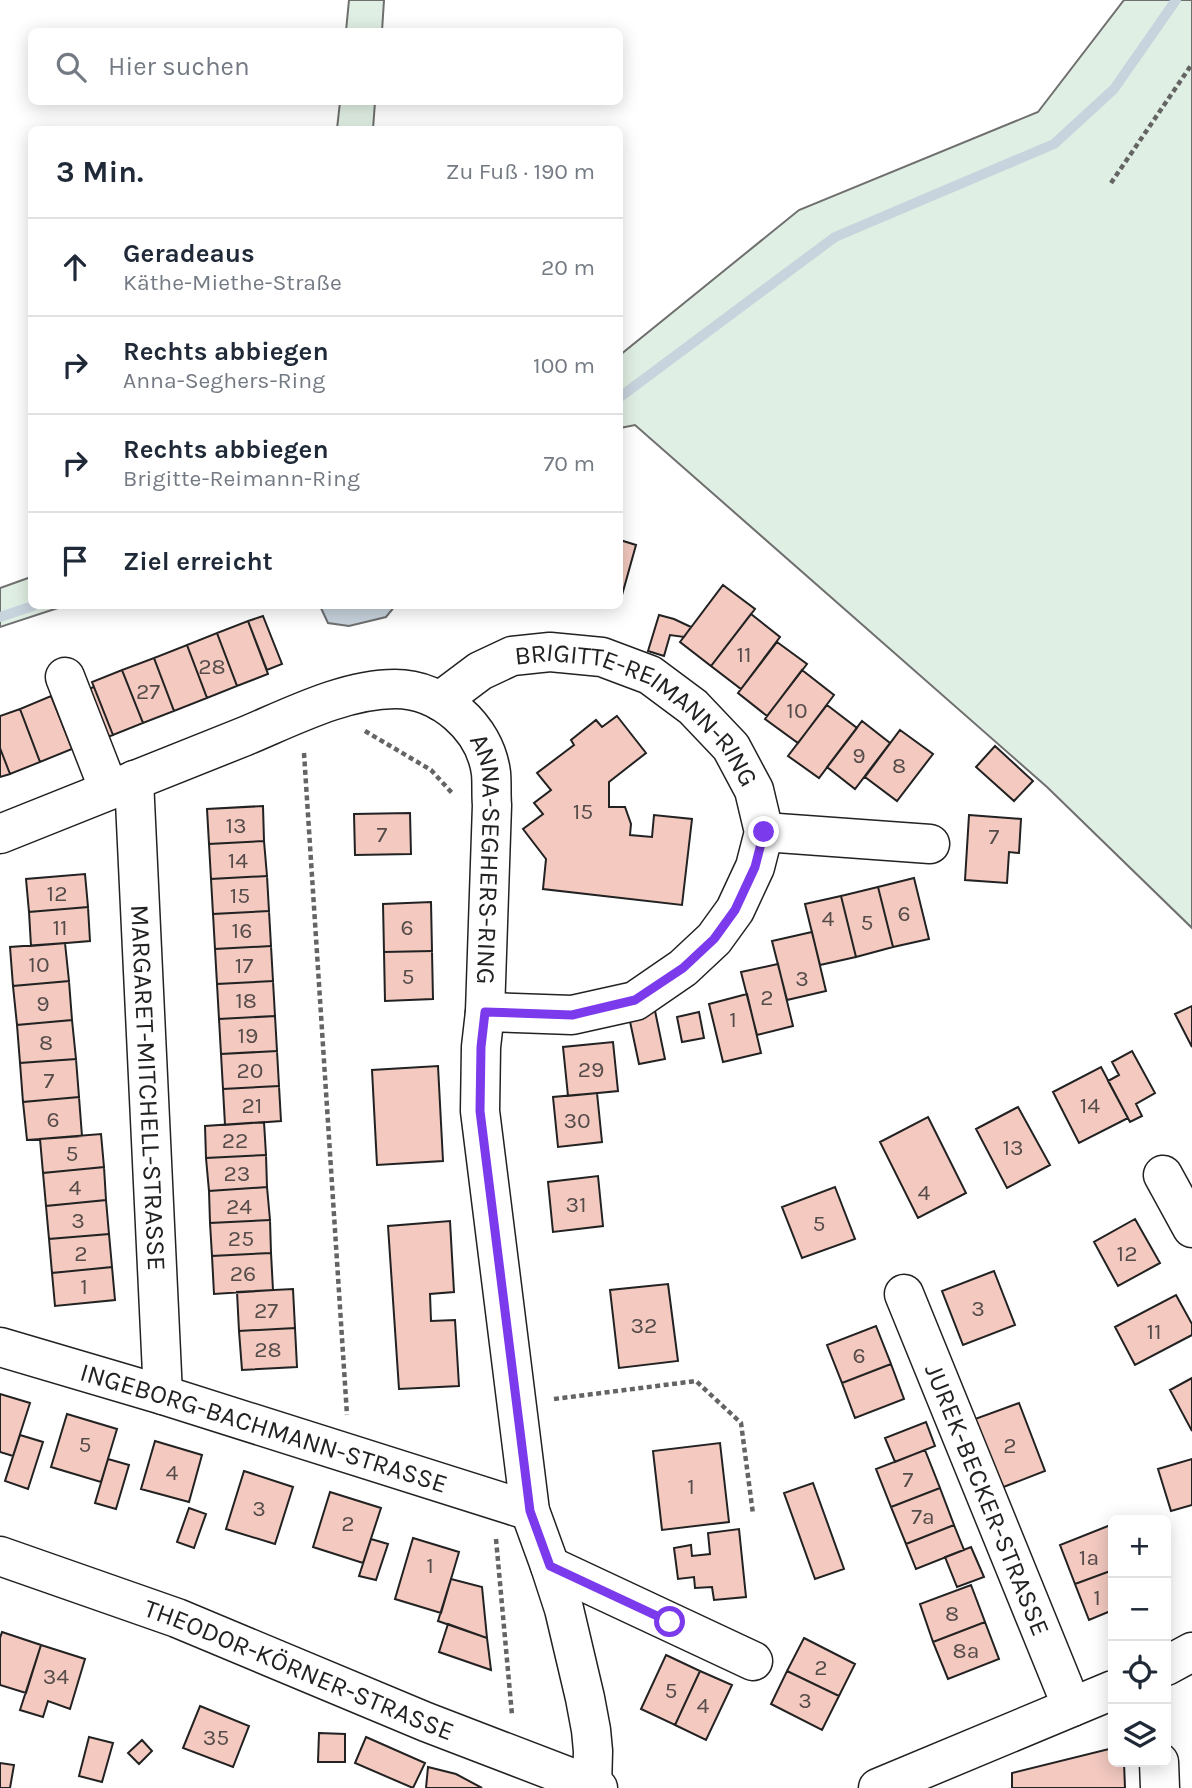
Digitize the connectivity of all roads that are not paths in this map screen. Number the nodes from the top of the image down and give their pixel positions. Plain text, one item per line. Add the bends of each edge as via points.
1 (65, 677) dead end
2 (440, 701) junction
3 (121, 785) junction
4 (764, 832) junction
5 (0, 834) edge
6 (930, 844) dead end
7 (485, 1012) junction
8 (1163, 1175) dead end
9 (1192, 1228) edge
10 (904, 1294) dead end
11 (0, 1347) edge
12 (163, 1395) junction
13 (530, 1511) junction
14 (0, 1556) edge
15 (550, 1566) junction
16 (1192, 1652) edge
17 (753, 1661) dead end
18 (1171, 1663) edge
19 (1108, 1692) edge
20 (1072, 1707) junction
21 (1159, 1767) edge
22 (594, 1787) edge
23 (877, 1788) edge
24 (1160, 1788) edge

1 - 3 street, MARGARET-MITCHELL-STRASSE
2 - 3 street, ANNA-SEGHERS-RING via 396,689 359,693
2 - 4 street, BRIGITTE-REIMANN-RING via 480,671 512,656 550,652 602,657 650,675 693,707 731,747 754,790
2 - 7 street, ANNA-SEGHERS-RING via 480,739 491,772
3 - 5 street, ANNA-SEGHERS-RING
3 - 12 street, MARGARET-MITCHELL-STRASSE
4 - 6 street
4 - 7 street, BRIGITTE-REIMANN-RING via 755,867 735,910 714,939 683,968 635,1000 572,1015
7 - 13 street, ANNA-SEGHERS-RING via 480,1111
8 - 9 street
10 - 20 street, JUREK-BECKER-STRASSE
11 - 12 street, INGEBORG-BACHMANN-STRASSE
12 - 13 street, INGEBORG-BACHMANN-STRASSE
13 - 15 street, ANNA-SEGHERS-RING
14 - 22 street, THEODOR-KÖRNER-STRASSE via 177,1618
15 - 17 street
15 - 22 street, ANNA-SEGHERS-RING via 591,1730
16 - 18 street
19 - 20 street
20 - 23 street
21 - 24 street

